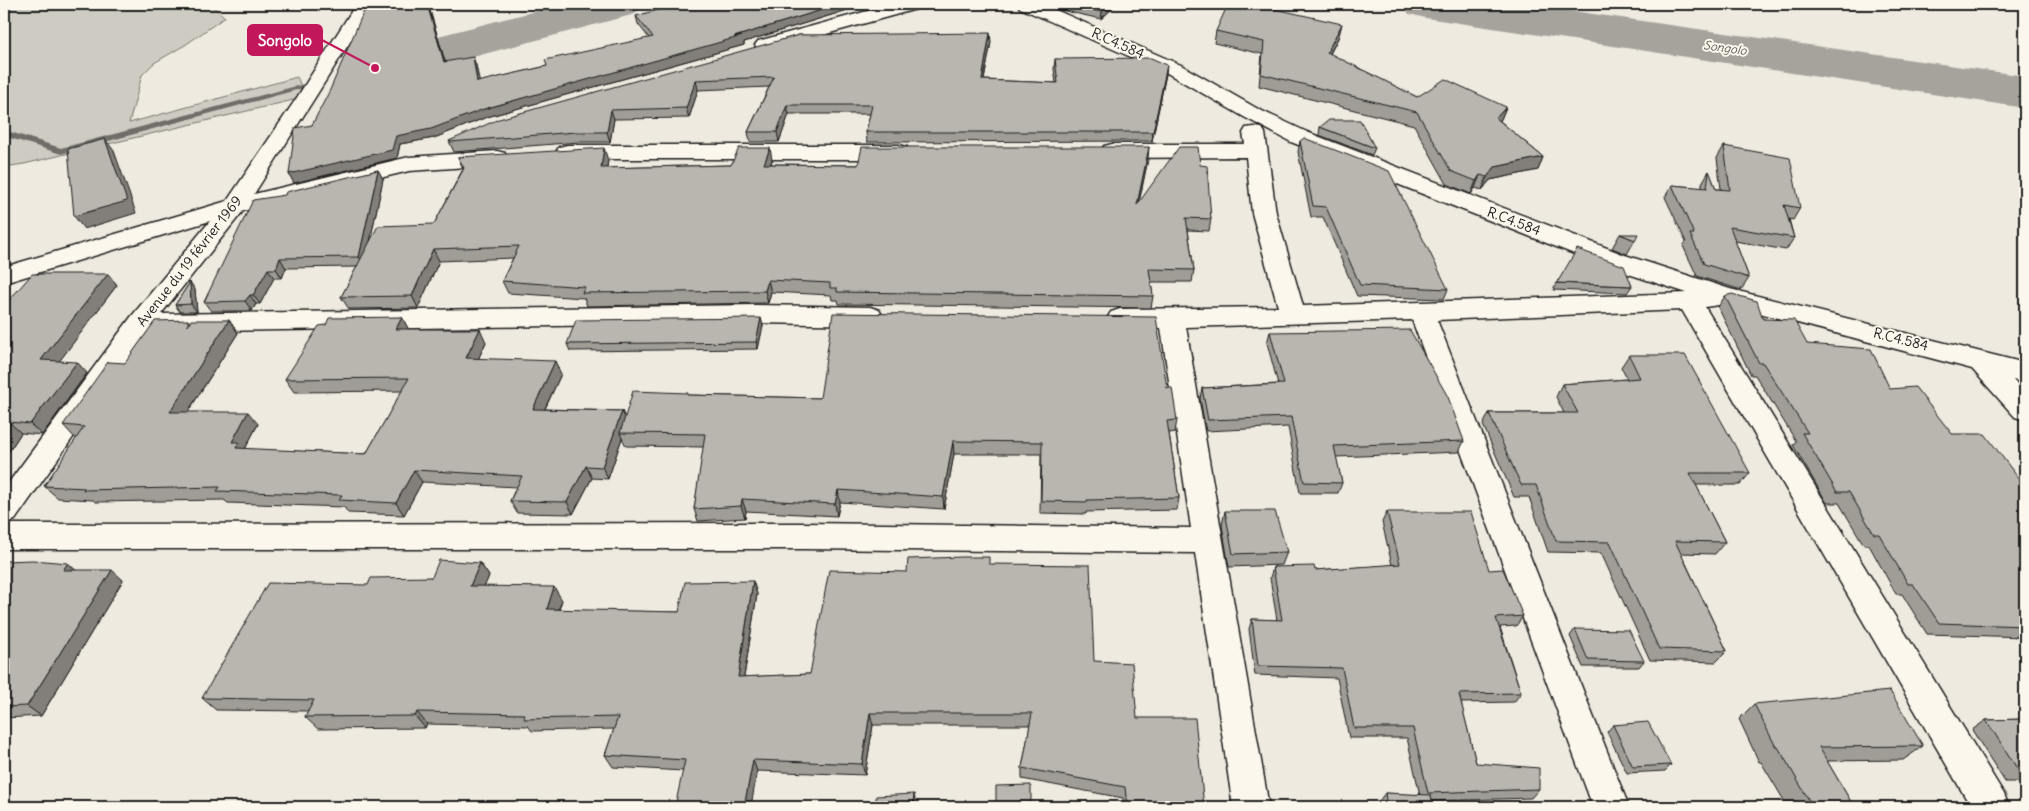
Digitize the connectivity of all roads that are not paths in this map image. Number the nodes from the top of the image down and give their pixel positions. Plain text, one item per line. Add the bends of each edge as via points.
1 (365, 4) edge
2 (913, 4) edge
3 (1027, 4) edge
4 (742, 51) edge
5 (1251, 113) junction
6 (447, 142) edge
7 (1256, 150) junction
8 (1088, 151) edge
9 (920, 152) edge
10 (551, 154) edge
11 (513, 156) edge
12 (409, 164) junction
13 (235, 206) junction
14 (4, 275) edge
15 (1725, 296) junction
16 (1689, 301) junction
17 (1421, 311) junction
18 (1293, 314) junction
19 (894, 316) edge
20 (1093, 318) edge
21 (1172, 319) junction
22 (140, 323) junction
23 (1979, 360) junction
24 (2025, 373) edge
25 (2025, 410) edge
26 (4, 511) edge
27 (4, 537) edge
28 (1208, 541) junction
29 (1251, 807) edge
30 (1611, 807) edge
31 (1991, 807) edge

1 - 13 street, Avenue du 19 février 1969
2 - 4 street
3 - 5 street, R.C4.584 via 1174,69
5 - 7 street
5 - 15 street, R.C4.584 via 1307,140 1616,261
6 - 12 street
7 - 8 street
7 - 18 street via 1264,213
9 - 10 street via 579,151
11 - 12 street
12 - 13 street
13 - 14 street
13 - 22 street, Avenue du 19 février 1969
15 - 16 street
15 - 23 street, R.C4.584
16 - 17 street
16 - 31 street
17 - 18 street
17 - 30 street
18 - 21 street
19 - 22 street via 756,314
20 - 21 street
21 - 28 street
22 - 26 street, Avenue du 19 février 1969
23 - 24 street, R.C4.584
23 - 25 street
27 - 28 street via 804,536
28 - 29 street

